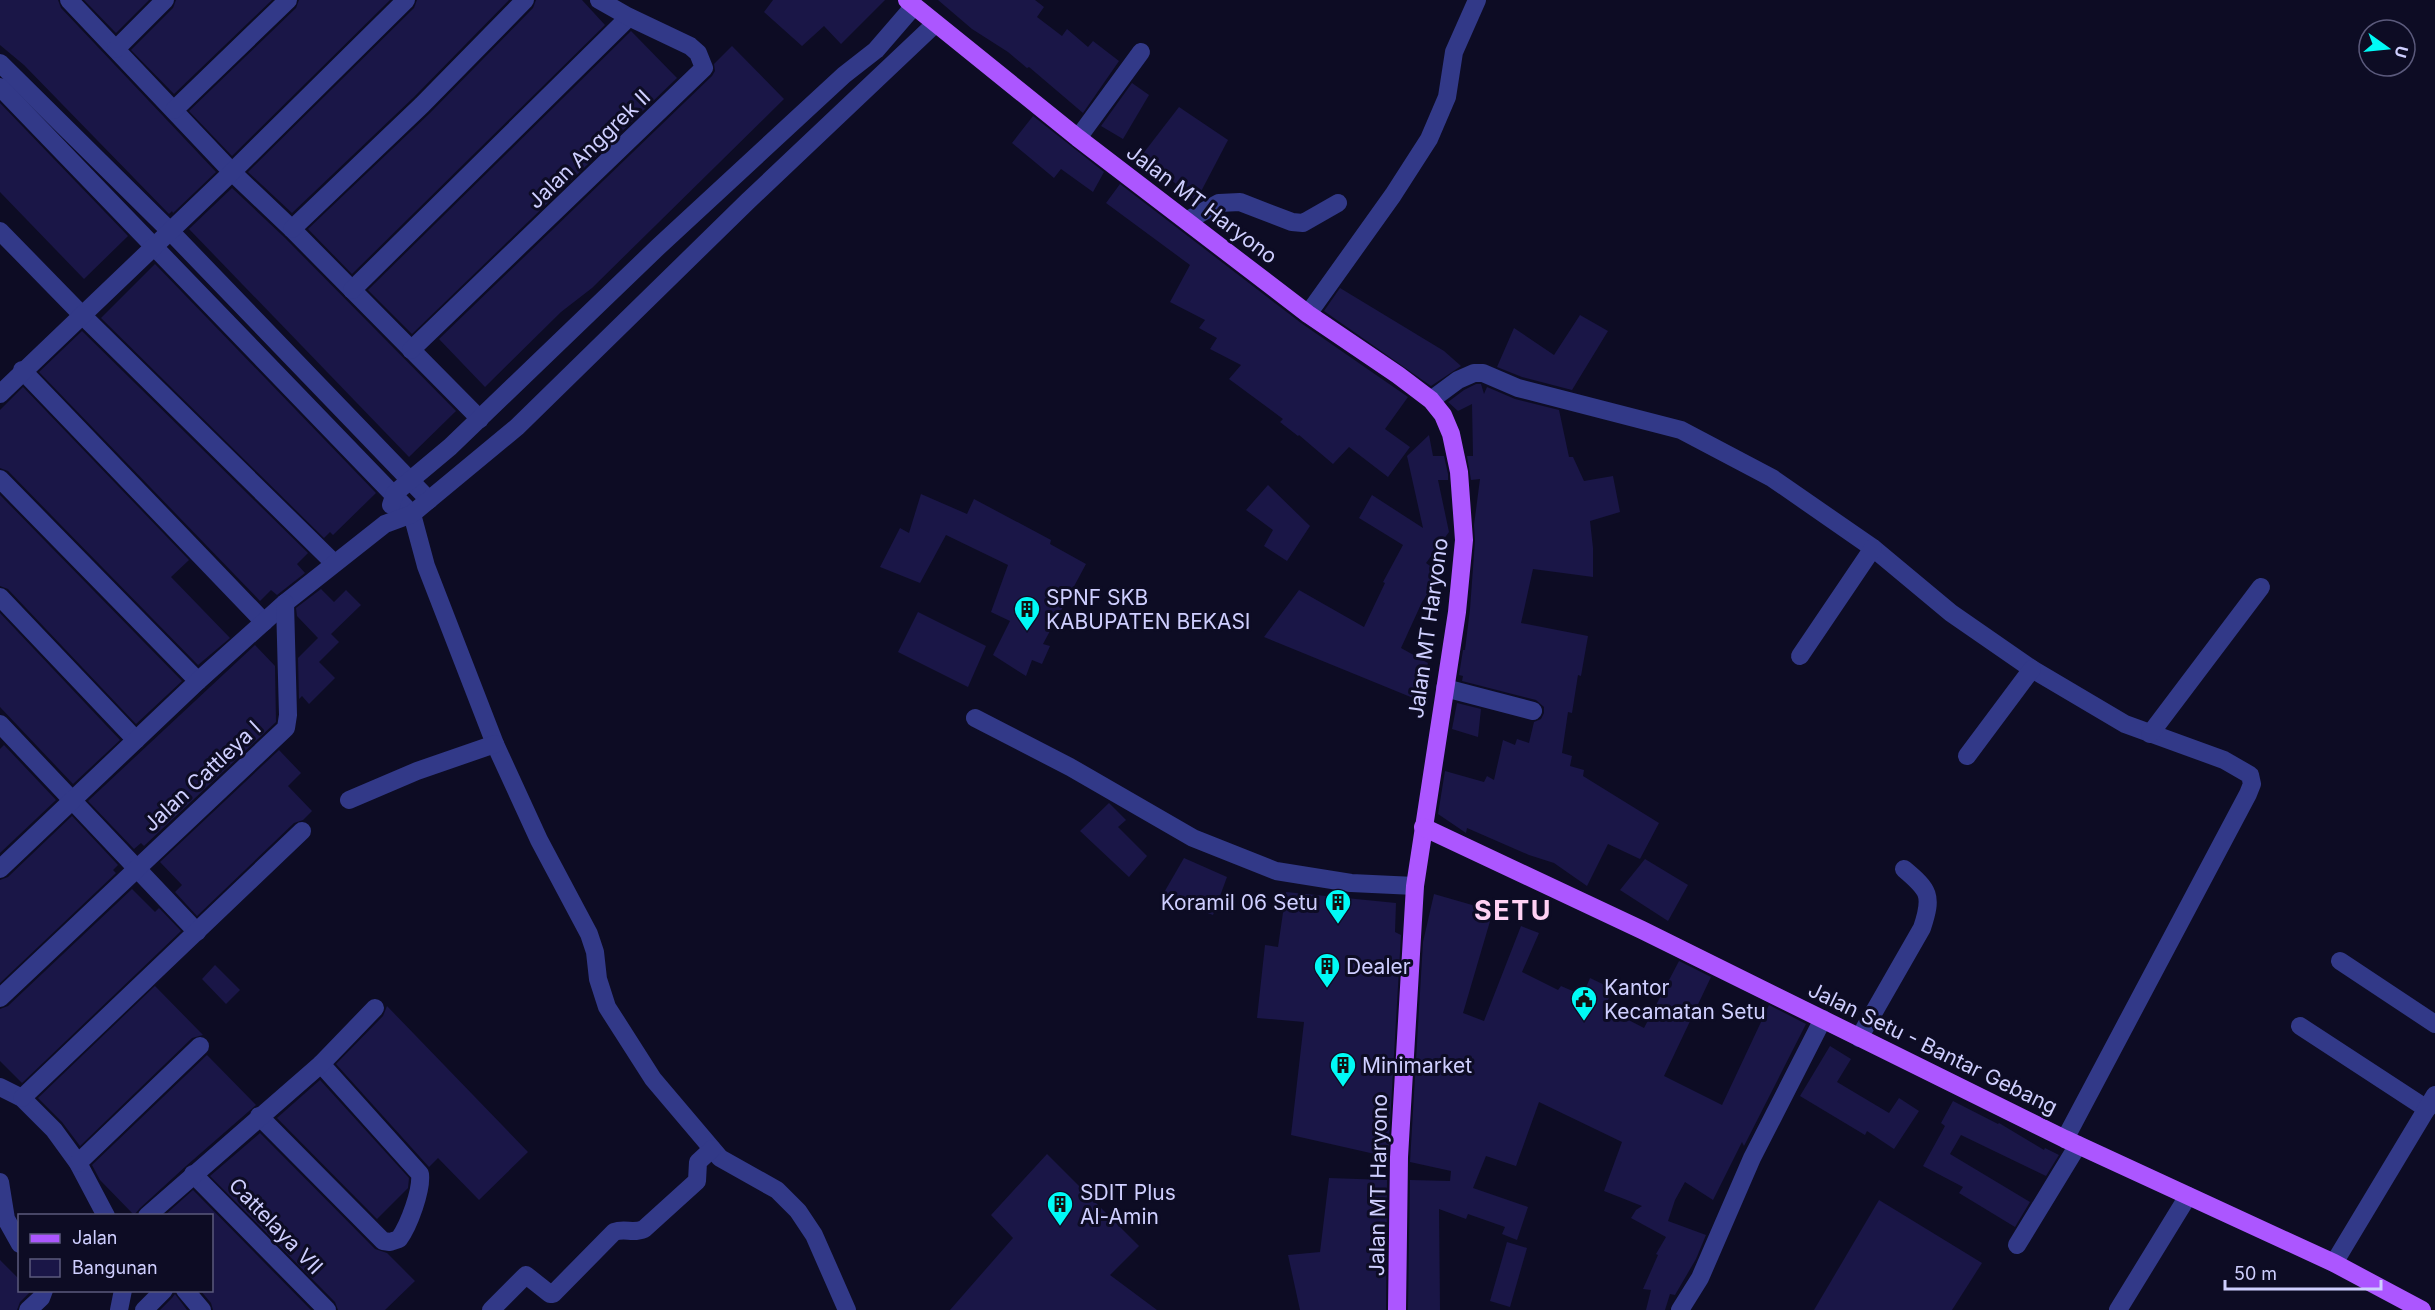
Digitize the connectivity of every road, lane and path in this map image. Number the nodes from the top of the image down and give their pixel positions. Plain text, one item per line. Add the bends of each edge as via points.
1 (69, 0) edge
2 (165, 0) edge
3 (288, 0) edge
4 (406, 0) edge
5 (525, 0) edge
6 (599, 0) edge
7 (1477, 0) edge
8 (910, 3) edge
9 (628, 17) junction
10 (935, 24) junction
11 (116, 49) junction
12 (1141, 52) dead end
13 (0, 63) edge
14 (0, 87) edge
15 (174, 110) junction
16 (1078, 138) junction
17 (232, 172) junction
18 (1338, 203) dead end
19 (1188, 220) junction
20 (292, 229) junction
21 (0, 231) edge
22 (170, 231) junction
23 (155, 245) junction
24 (352, 290) junction
25 (1308, 314) junction
26 (82, 315) junction
27 (411, 350) junction
28 (22, 370) junction
29 (0, 394) edge
30 (1431, 400) junction
31 (480, 419) junction
32 (0, 479) edge
33 (410, 479) junction
34 (395, 493) junction
35 (429, 500) junction
36 (412, 514) junction
37 (385, 524) junction
38 (1873, 548) junction
39 (334, 563) junction
40 (2261, 587) dead end
41 (0, 597) edge
42 (285, 603) junction
43 (264, 622) junction
44 (1800, 656) dead end
45 (2032, 669) junction
46 (198, 681) junction
47 (1445, 688) junction
48 (1533, 711) dead end
49 (975, 718) dead end
50 (3, 734) edge
51 (2150, 734) junction
52 (136, 740) junction
53 (495, 744) junction
54 (1967, 756) dead end
55 (72, 800) junction
56 (349, 800) dead end
57 (1424, 827) junction
58 (302, 831) dead end
59 (0, 869) edge
60 (136, 869) junction
61 (1904, 869) dead end
62 (1415, 886) junction
63 (197, 932) junction
64 (2340, 961) dead end
65 (0, 998) edge
66 (375, 1008) dead end
67 (1823, 1019) junction
68 (2435, 1024) edge
69 (2300, 1026) dead end
70 (1859, 1038) junction
71 (200, 1046) dead end
72 (321, 1064) junction
73 (0, 1087) edge
74 (22, 1098) junction
75 (2431, 1102) edge
76 (259, 1116) junction
77 (2072, 1142) junction
78 (712, 1149) junction
79 (78, 1163) junction
80 (193, 1174) junction
81 (0, 1182) edge
82 (2188, 1196) junction
83 (105, 1214) edge
84 (148, 1214) edge
85 (3, 1222) edge
86 (18, 1241) edge
87 (2017, 1245) dead end
88 (2334, 1263) junction
89 (43, 1292) edge
90 (123, 1292) edge
91 (162, 1292) edge
92 (187, 1292) edge
93 (28, 1310) edge
94 (119, 1310) edge
95 (144, 1310) edge
96 (202, 1310) edge
97 (327, 1310) edge
98 (491, 1310) edge
99 (847, 1310) edge
100 (1397, 1310) edge
101 (1680, 1310) edge
102 (2118, 1310) edge
103 (2422, 1310) edge

1 - 11 street
2 - 11 street
3 - 15 street
4 - 17 street
5 - 20 street
6 - 9 street, Jalan Anggrek II
7 - 25 street via 1454,52 1443,112 1429,139
8 - 10 main road, Jalan MT Haryono
8 - 31 street via 876,50 658,247
9 - 24 street
9 - 27 street, Jalan Anggrek II via 690,46 704,64 701,73
10 - 16 main road, Jalan MT Haryono
10 - 35 street via 517,427
11 - 15 street
12 - 16 street
13 - 22 street
14 - 23 street
15 - 17 street
16 - 19 main road, Jalan MT Haryono
17 - 20 street
17 - 22 street
18 - 19 street via 1303,223 1240,202 1219,204
19 - 25 main road, Jalan MT Haryono
20 - 24 street
21 - 26 street
22 - 23 street
22 - 33 street
23 - 26 street
23 - 34 street
24 - 27 street
25 - 30 main road, Jalan MT Haryono
26 - 28 street
26 - 39 street
27 - 31 street
28 - 29 street
28 - 43 street
30 - 38 street via 1458,380 1483,373 1518,388 1681,430 1772,478
30 - 47 main road, Jalan MT Haryono via 1443,415 1459,472 1464,540
31 - 33 street
32 - 46 street
33 - 34 street
33 - 35 street
34 - 36 street
34 - 37 street
35 - 36 street
36 - 37 street
36 - 53 street via 426,566
37 - 39 street
38 - 44 street
38 - 45 street via 1951,613
39 - 42 street
40 - 51 street
41 - 52 street
42 - 43 street
42 - 60 street, Jalan Cattleya I via 286,728
43 - 46 street
45 - 51 street via 2125,724
45 - 54 street
46 - 52 street
47 - 48 street
47 - 57 main road, Jalan MT Haryono
49 - 62 street via 1193,838 1276,871 1351,883
50 - 55 street
51 - 77 street via 2230,763 2250,775 2252,784
52 - 55 street
53 - 56 street
53 - 78 street via 539,840 590,934 607,1007 653,1079
55 - 59 street
55 - 60 street
57 - 62 main road, Jalan MT Haryono
57 - 67 main road, Jalan Setu - Bantar Gebang
58 - 63 street
60 - 63 street
60 - 65 street, Jalan Cattleya I
61 - 70 street via 1923,886 1928,899 1926,916
62 - 100 main road, Jalan MT Haryono via 1399,1157
63 - 74 street
64 - 68 street
66 - 72 street
67 - 70 main road, Jalan Setu - Bantar Gebang
67 - 101 street via 1752,1158 1700,1278
69 - 75 street
70 - 77 main road, Jalan Setu - Bantar Gebang
71 - 79 street
72 - 76 street
72 - 76 street via 420,1174 421,1181 399,1239 383,1241
73 - 74 street
74 - 79 street via 54,1130
75 - 88 street
76 - 80 street
77 - 82 main road, Jalan Setu - Bantar Gebang
77 - 87 street
78 - 98 street via 698,1162 697,1181 644,1229 614,1232 553,1294 526,1275
78 - 99 street via 729,1165 777,1190 798,1211 814,1235
79 - 83 street
80 - 84 street
80 - 97 street, Cattelaya VII
81 - 85 street
82 - 88 main road, Jalan Setu - Bantar Gebang
82 - 102 street
85 - 86 street
88 - 103 main road, Jalan Setu - Bantar Gebang
89 - 93 street
90 - 94 street
91 - 95 street
92 - 96 street

